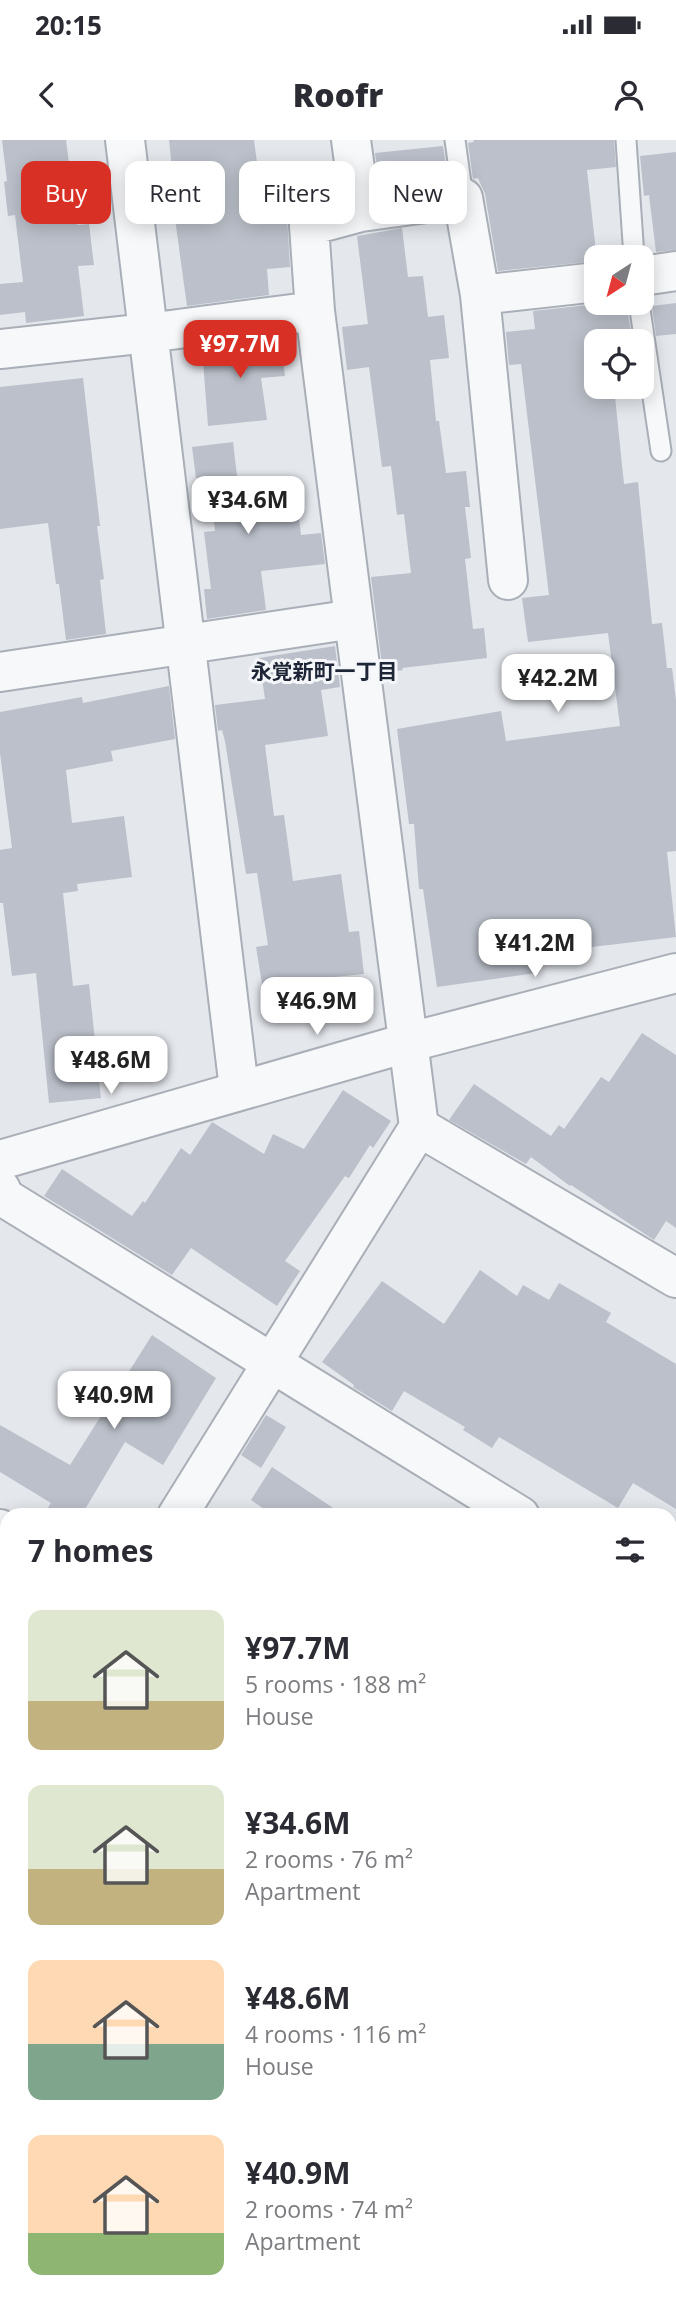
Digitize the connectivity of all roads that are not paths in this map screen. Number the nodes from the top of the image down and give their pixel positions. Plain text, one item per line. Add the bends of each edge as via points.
1 (125, 140) edge
2 (351, 140) edge
3 (455, 140) edge
4 (626, 140) edge
5 (458, 161) edge
6 (369, 211) edge
7 (360, 212) junction
8 (467, 221) edge
9 (633, 245) edge
10 (676, 271) edge
11 (654, 274) edge
12 (584, 283) edge
13 (480, 295) junction
14 (315, 311) junction
15 (641, 315) edge
16 (148, 333) junction
17 (0, 349) edge
18 (661, 451) dead end
19 (508, 580) dead end
20 (354, 619) junction
21 (187, 643) junction
22 (0, 672) edge
23 (676, 972) edge
24 (410, 1042) junction
25 (239, 1089) junction
26 (419, 1126) junction
27 (0, 1160) edge
28 (0, 1188) edge
29 (676, 1278) edge
30 (272, 1362) junction
31 (182, 1508) edge
32 (507, 1508) edge

1 - 16 street
2 - 7 street
3 - 5 lane
4 - 9 lane
6 - 7 street
7 - 14 street via 309,226
8 - 13 street
10 - 11 street
12 - 13 street
13 - 19 street
14 - 16 street
14 - 20 street
15 - 18 lane
16 - 17 street
16 - 21 street
20 - 21 street
20 - 24 street
21 - 22 street
21 - 25 street
23 - 24 street
24 - 25 street
24 - 26 street
25 - 27 street
26 - 29 street
26 - 30 street
28 - 30 street via 5,1198
30 - 31 street
30 - 32 street

